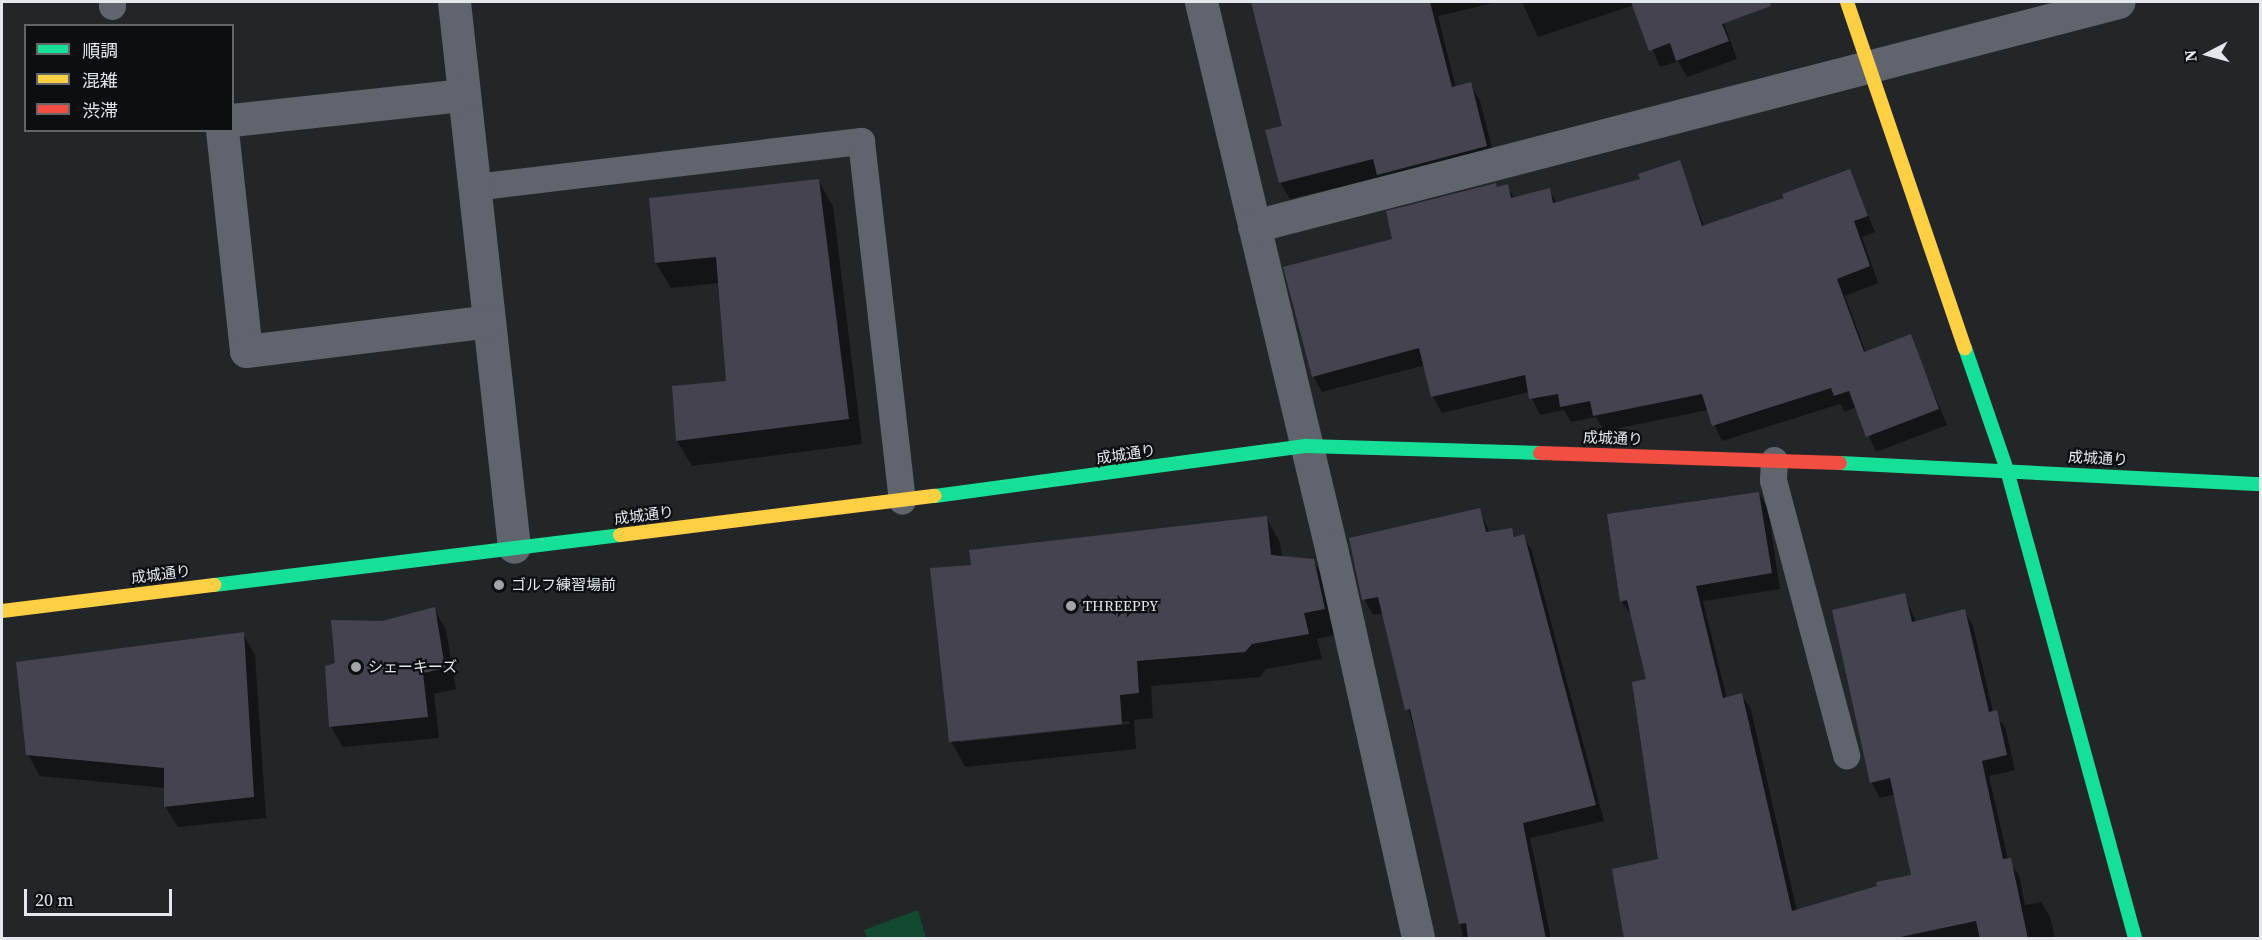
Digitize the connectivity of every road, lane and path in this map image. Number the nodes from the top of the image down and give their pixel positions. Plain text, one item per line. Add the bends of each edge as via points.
1 (454, 2) edge
2 (1201, 2) edge
3 (1847, 2) edge
4 (2118, 2) edge
5 (1868, 64) junction
6 (464, 95) junction
7 (234, 120) edge
8 (222, 132) edge
9 (474, 187) junction
10 (1254, 226) junction
11 (489, 321) junction
12 (1306, 446) junction
13 (1774, 460) junction
14 (2007, 470) junction
15 (2260, 484) edge
16 (902, 501) junction
17 (514, 547) junction
18 (2, 611) edge
19 (1846, 755) dead end
20 (1418, 939) edge
21 (2135, 939) edge

1 - 6 street
2 - 10 street
3 - 5 street
4 - 5 street
5 - 10 street
5 - 14 street
6 - 7 street
6 - 9 street
8 - 11 street via 246,351
9 - 11 street
9 - 16 lane via 861,141
10 - 12 street
11 - 17 street
12 - 13 street, 成城通り
12 - 16 street, 成城通り
12 - 20 street
13 - 14 street, 成城通り
13 - 19 lane via 1773,480
14 - 15 street, 成城通り
14 - 21 street
16 - 17 street, 成城通り
17 - 18 street, 成城通り

